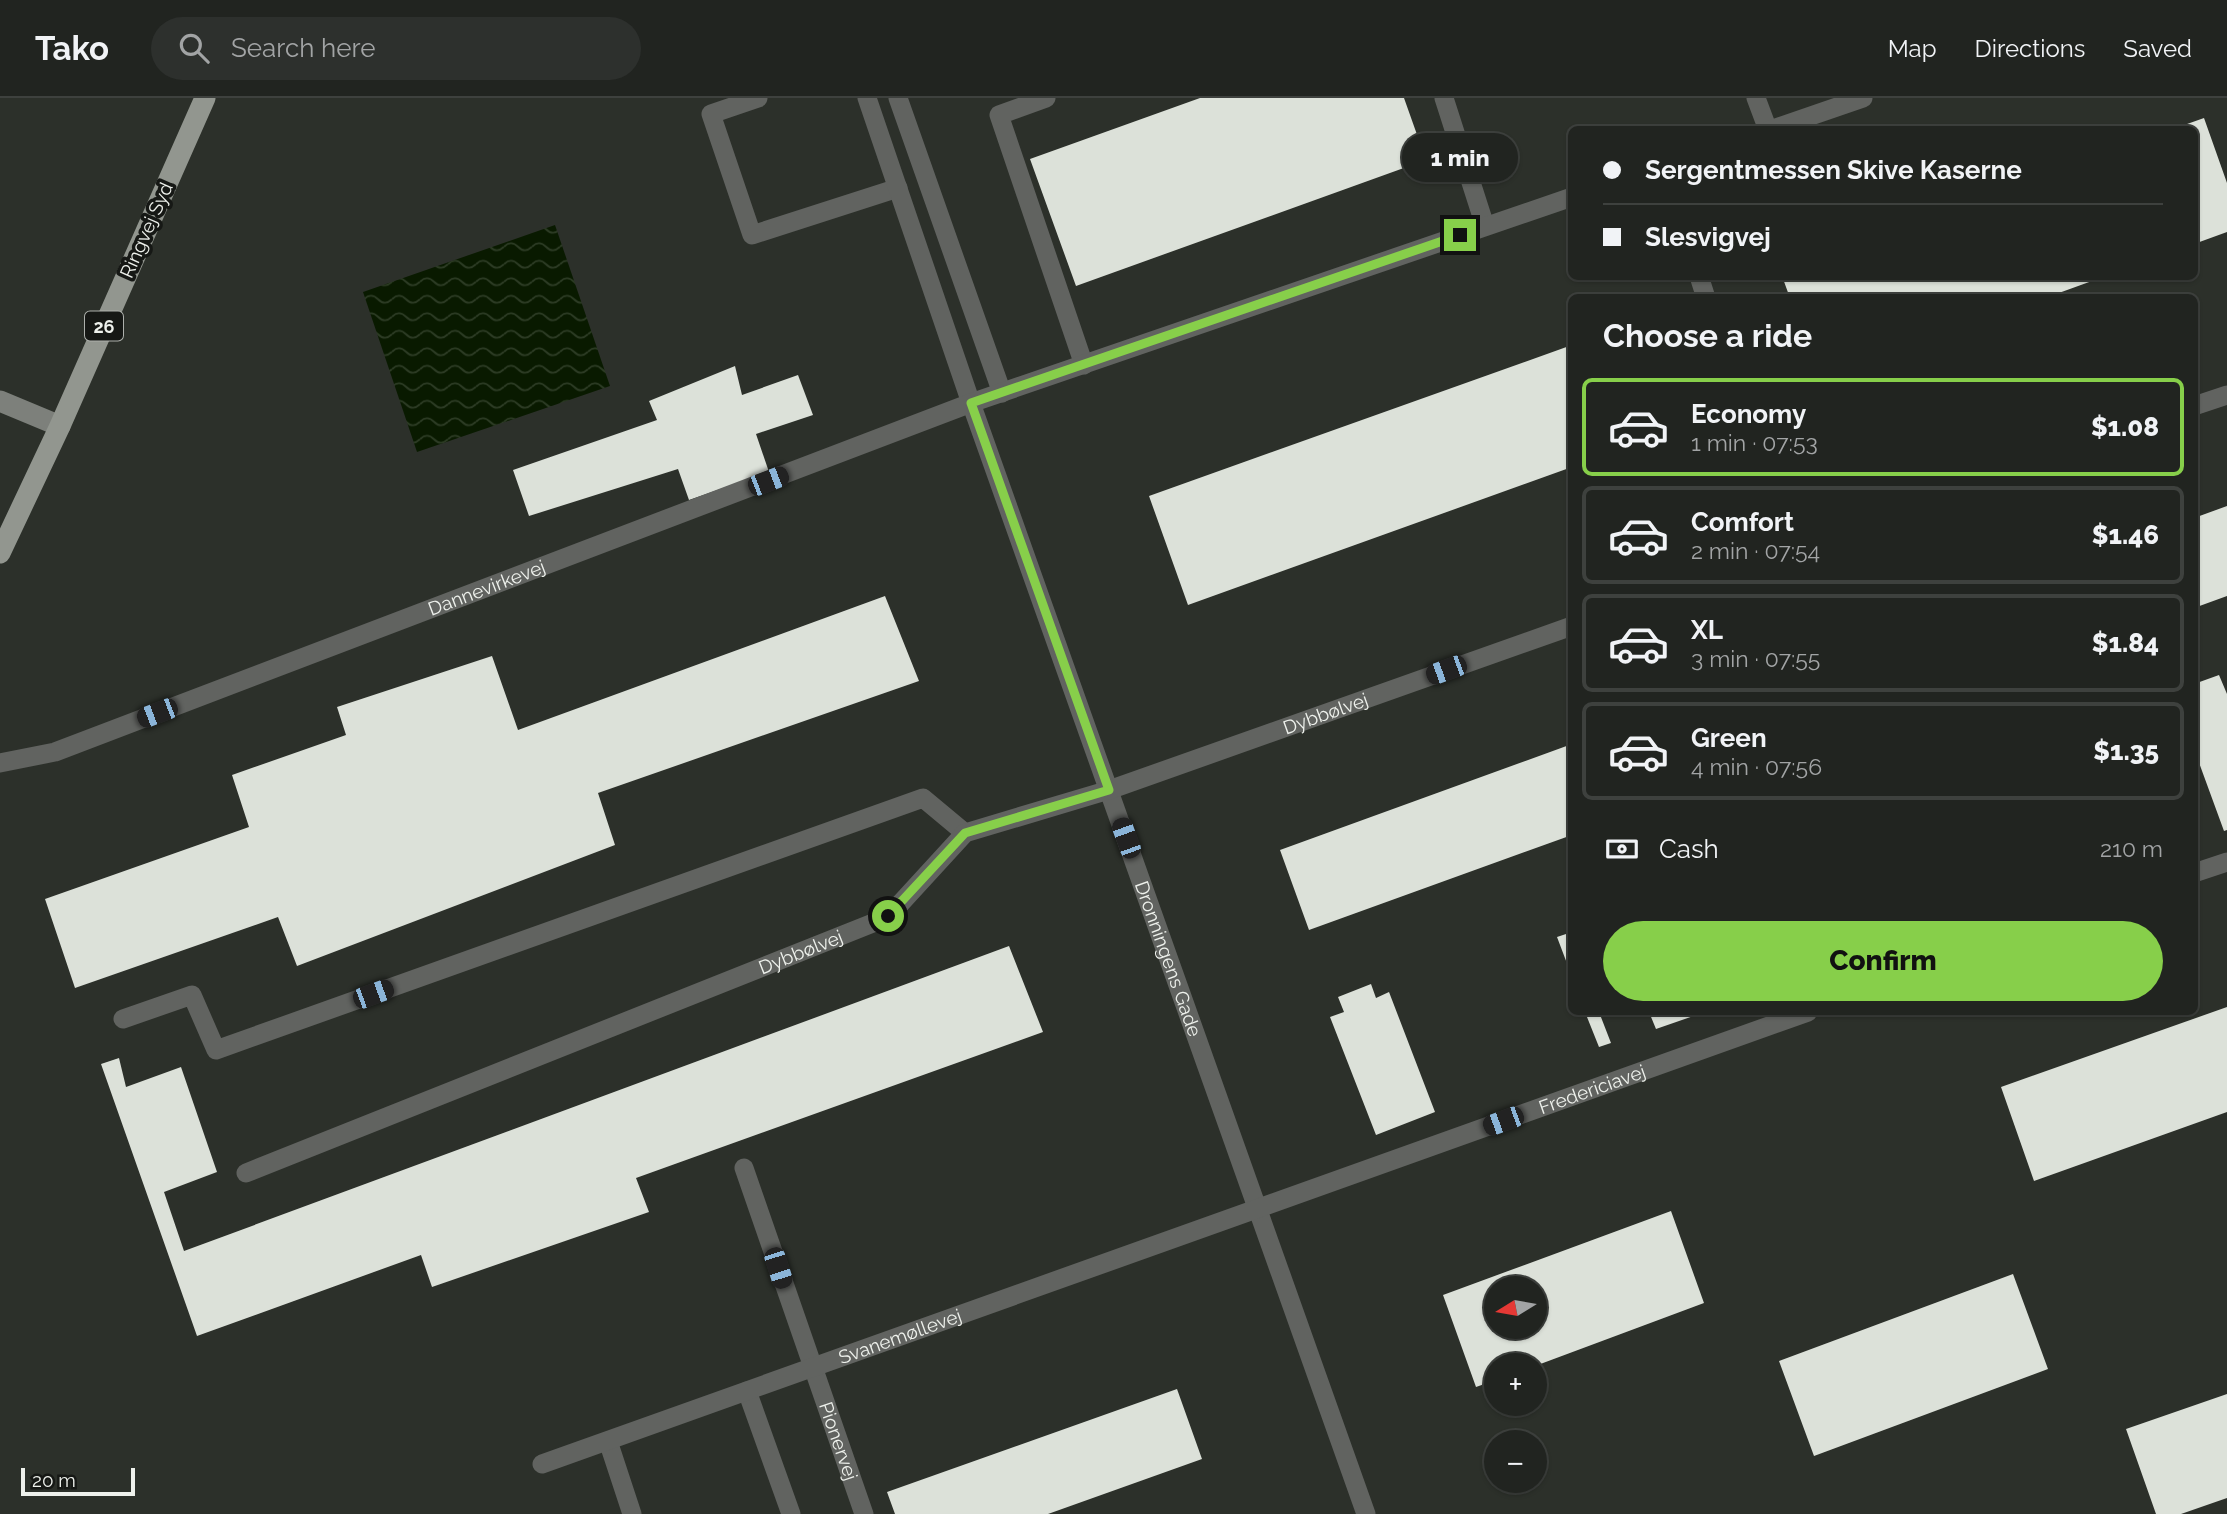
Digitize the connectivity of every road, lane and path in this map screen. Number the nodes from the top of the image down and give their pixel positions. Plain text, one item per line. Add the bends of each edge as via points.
1 (205, 98) edge
2 (758, 98) edge
3 (867, 98) edge
4 (898, 98) edge
5 (1046, 98) edge
6 (1444, 98) edge
7 (1756, 98) edge
8 (1863, 98) edge
9 (1767, 126) edge
10 (1781, 126) edge
11 (898, 188) junction
12 (1568, 198) edge
13 (1485, 226) junction
14 (1084, 365) junction
15 (1002, 393) junction
16 (2227, 394) edge
17 (0, 401) edge
18 (971, 403) junction
19 (2198, 405) edge
20 (60, 426) junction
21 (0, 553) edge
22 (1568, 627) edge
23 (0, 763) edge
24 (1109, 790) junction
25 (965, 833) junction
26 (2227, 862) edge
27 (2198, 872) edge
28 (1800, 1015) edge
29 (123, 1018) dead end
30 (744, 1168) dead end
31 (246, 1173) dead end
32 (1258, 1209) junction
33 (812, 1368) junction
34 (747, 1391) junction
35 (608, 1441) junction
36 (542, 1464) dead end
37 (632, 1514) edge
38 (791, 1514) edge
39 (864, 1514) edge
40 (1366, 1514) edge

1 - 20 main road, Ringvej Syd / 26
2 - 11 lane via 711,114 752,235
3 - 11 lane, Dronningens Gade
4 - 15 lane
5 - 14 lane via 999,115
6 - 13 lane
7 - 9 lane
8 - 10 lane
11 - 18 lane, Dronningens Gade
12 - 13 lane, Dannevirkevej
13 - 14 lane, Dannevirkevej
14 - 15 lane, Dannevirkevej
15 - 18 lane, Dannevirkevej
16 - 19 lane
17 - 20 street
18 - 23 lane, Dannevirkevej via 55,752
18 - 24 lane, Dronningens Gade
20 - 21 main road, Ringvej Syd / 26
22 - 24 lane, Dybbølvej
24 - 25 lane, Dybbølvej
24 - 32 lane, Dronningens Gade
25 - 29 lane via 923,798 216,1050 192,995
25 - 31 lane, Dybbølvej via 888,916
26 - 27 lane
28 - 32 lane, Fredericiavej
30 - 33 lane, Pionervej
32 - 33 lane, Svanemøllevej
32 - 40 lane, Dronningens Gade
33 - 34 lane, Svanemøllevej
33 - 39 lane, Pionervej
34 - 35 lane, Svanemøllevej
34 - 38 lane
35 - 36 lane, Svanemøllevej
35 - 37 lane

